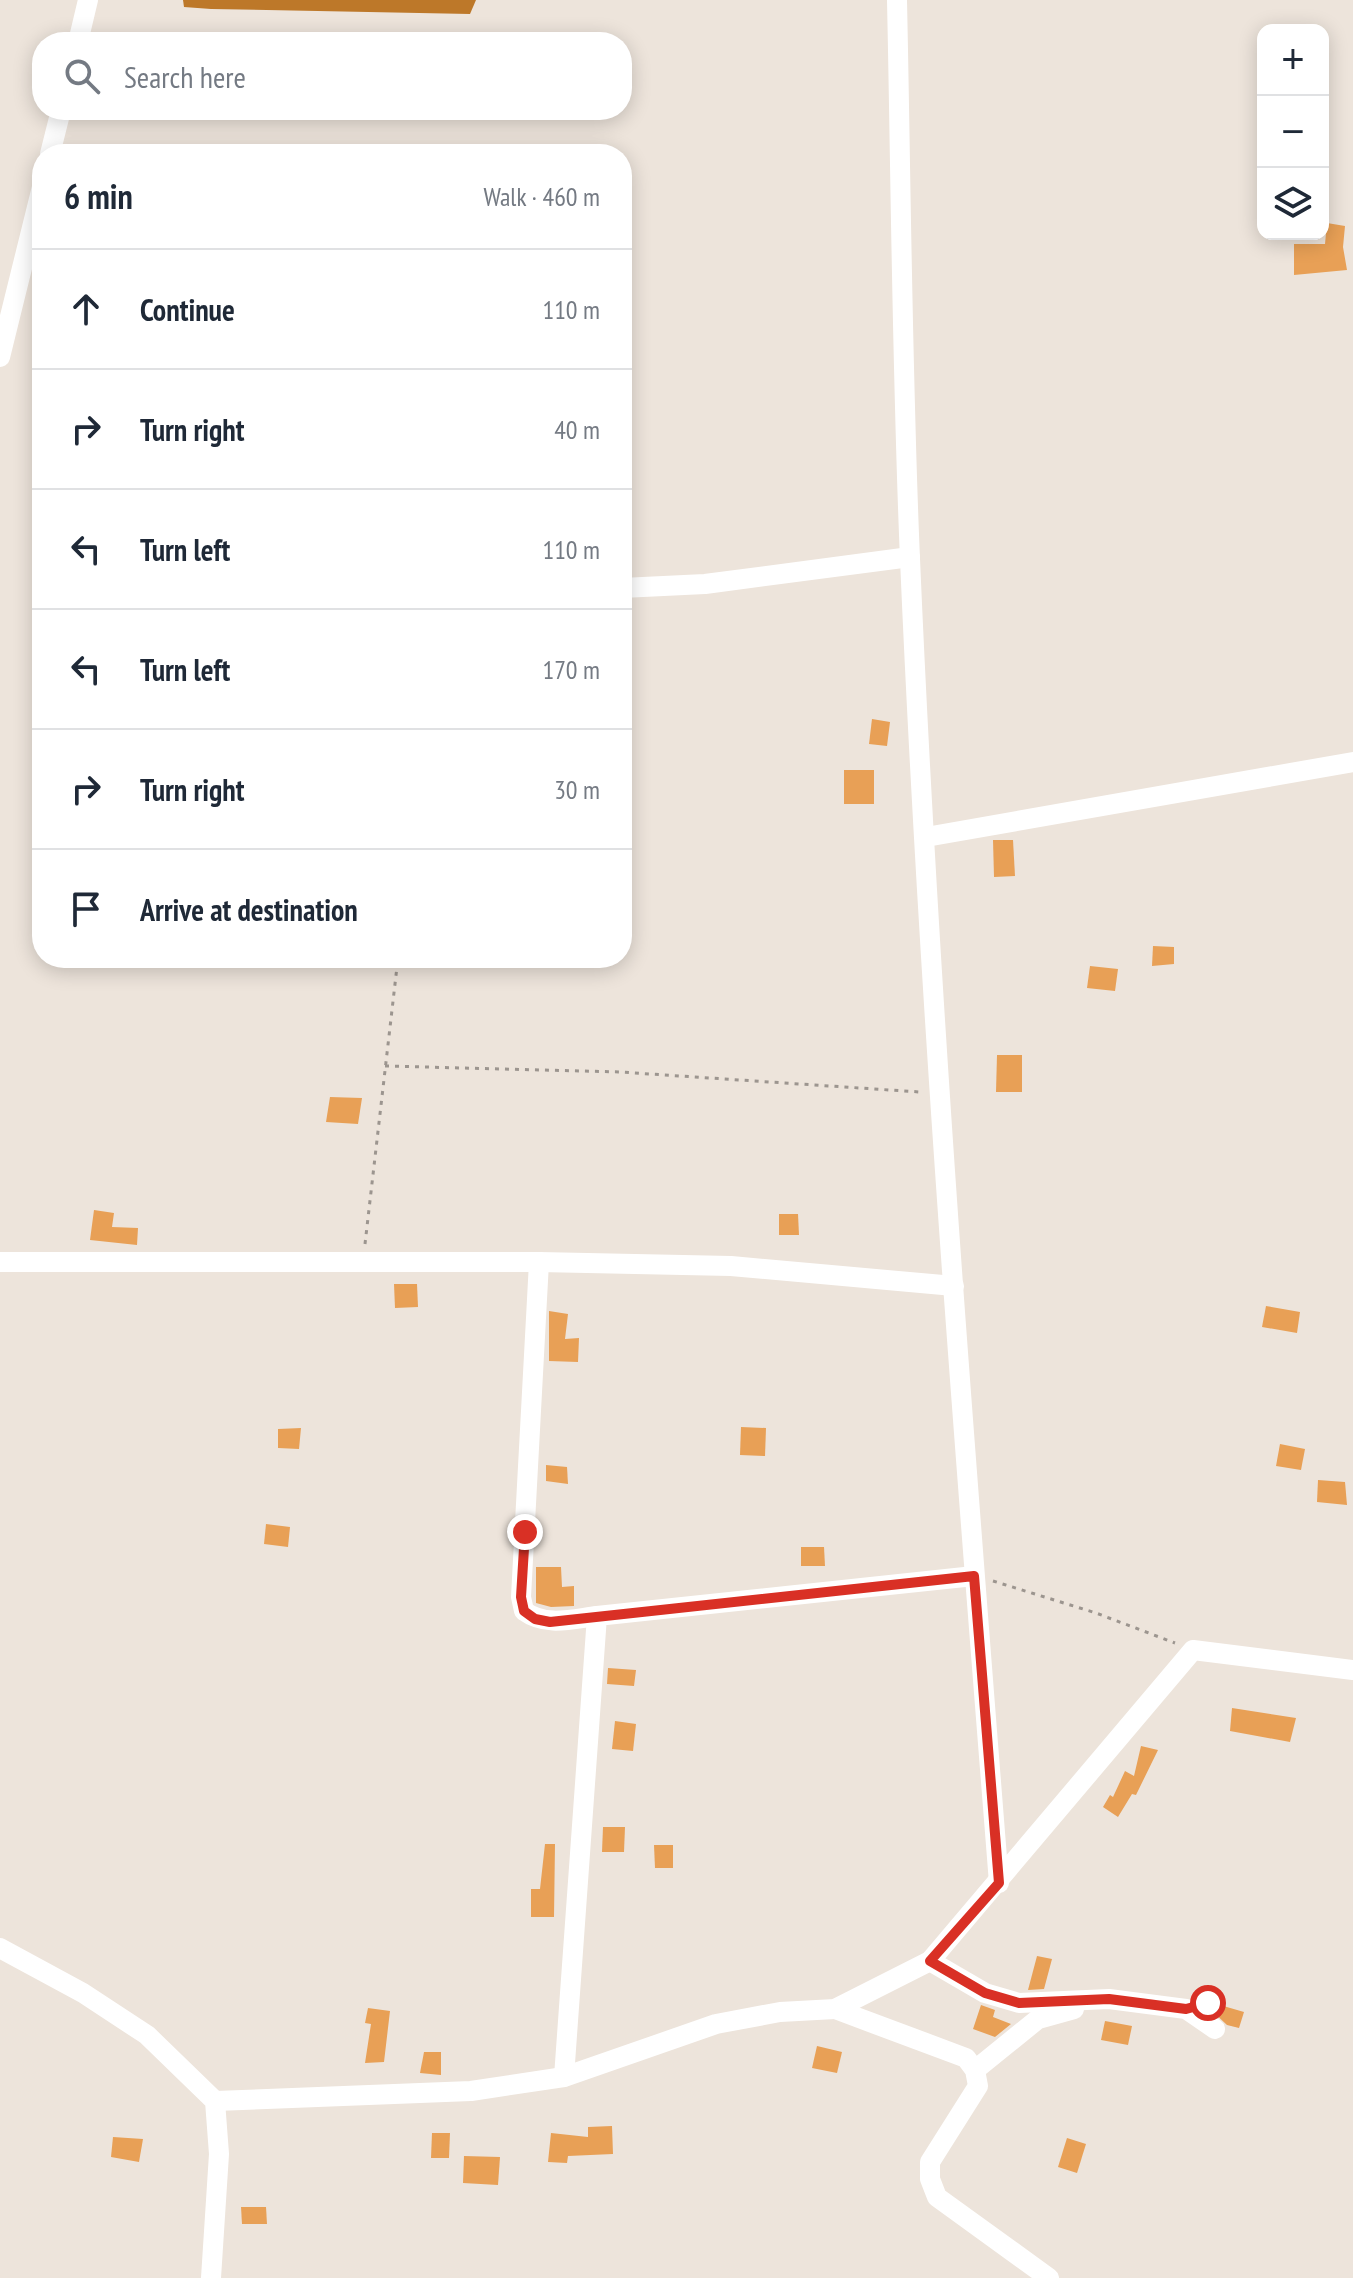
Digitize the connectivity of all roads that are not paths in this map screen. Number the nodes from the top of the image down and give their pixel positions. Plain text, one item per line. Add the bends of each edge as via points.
1 (88, 0) edge
2 (897, 0) edge
3 (80, 32) edge
4 (58, 120) edge
5 (52, 144) edge
6 (32, 227) edge
7 (0, 357) edge
8 (910, 557) junction
9 (632, 588) edge
10 (1353, 762) edge
11 (926, 837) junction
12 (0, 1262) edge
13 (539, 1262) junction
14 (954, 1286) junction
15 (974, 1576) junction
16 (597, 1616) junction
17 (1353, 1670) edge
18 (999, 1883) junction
19 (0, 1948) edge
20 (930, 1961) junction
21 (1109, 1999) junction
22 (1208, 2003) dead end
23 (835, 2009) junction
24 (1186, 2009) junction
25 (1215, 2029) dead end
26 (975, 2070) junction
27 (564, 2077) junction
28 (215, 2101) junction
29 (211, 2278) edge
30 (1049, 2278) edge

1 - 3 street
2 - 8 street
4 - 5 street
6 - 7 street
8 - 9 street via 705,584
8 - 11 street
10 - 11 street
11 - 14 street
12 - 13 street
13 - 14 street via 731,1266
13 - 16 street via 521,1597 524,1611 535,1619
14 - 15 street
15 - 16 street
15 - 18 street
16 - 27 street
17 - 18 street via 1193,1650
18 - 20 street
19 - 28 street via 147,2035
20 - 21 street via 985,1993 1019,2003
20 - 23 street
21 - 24 street
21 - 26 street via 1038,2019
22 - 24 street
23 - 26 street via 966,2058
23 - 27 street via 716,2024
24 - 25 street
26 - 30 street via 978,2086 930,2162 937,2197
27 - 28 street via 471,2091
28 - 29 street via 219,2154

